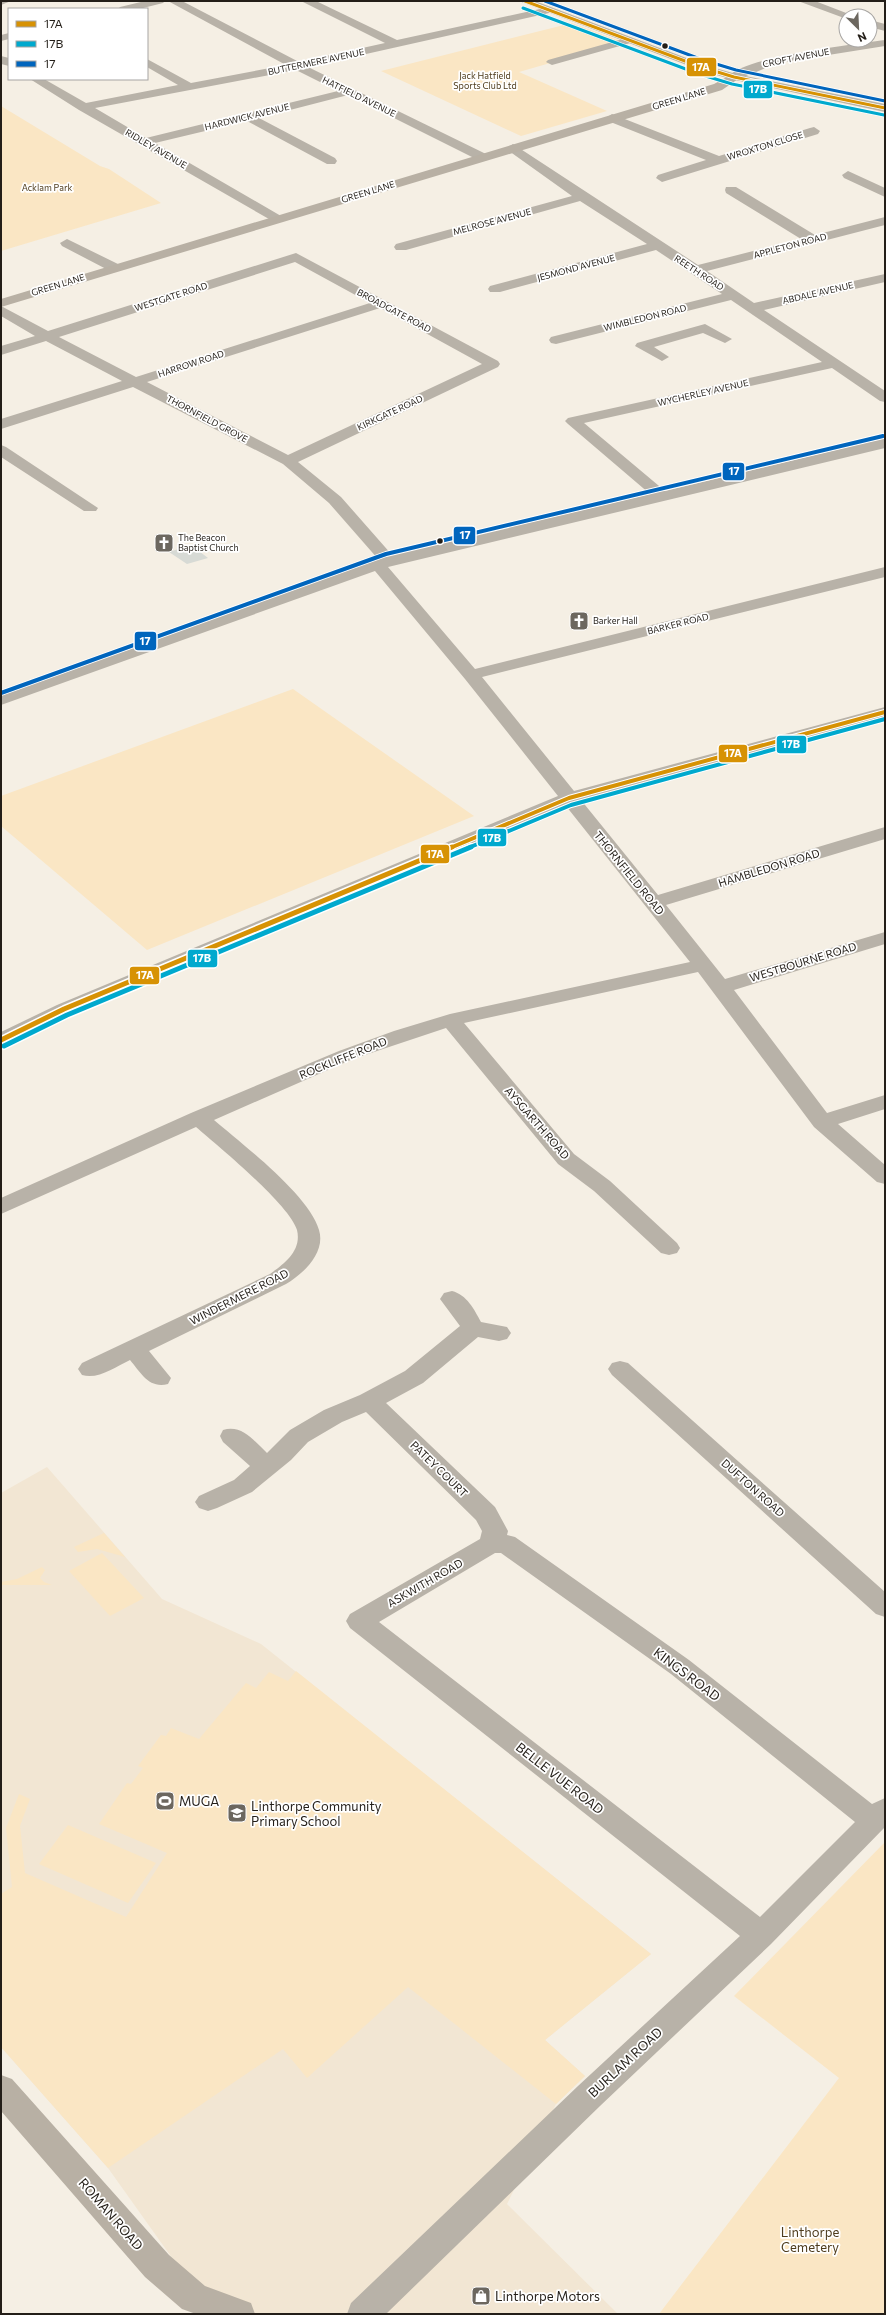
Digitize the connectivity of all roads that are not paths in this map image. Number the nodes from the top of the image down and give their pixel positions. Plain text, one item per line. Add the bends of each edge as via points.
1 (5, 1) edge
2 (158, 1) edge
3 (174, 1) edge
4 (307, 1) edge
5 (525, 1) edge
6 (804, 1) edge
7 (1, 2) edge
8 (128, 8) edge
9 (549, 10) junction
10 (838, 13) edge
11 (630, 40) junction
12 (885, 43) edge
13 (396, 44) junction
14 (552, 62) dead end
15 (148, 63) edge
16 (297, 66) junction
17 (734, 77) junction
18 (38, 80) edge
19 (190, 87) junction
20 (347, 92) junction
21 (83, 107) junction
22 (885, 108) edge
23 (249, 117) junction
24 (612, 118) junction
25 (814, 132) dead end
26 (146, 142) junction
27 (513, 148) junction
28 (482, 157) junction
29 (716, 160) junction
30 (331, 161) dead end
31 (848, 175) dead end
32 (662, 178) dead end
33 (731, 190) dead end
34 (885, 193) edge
35 (582, 197) junction
36 (276, 219) junction
37 (885, 221) edge
38 (813, 240) junction
39 (67, 243) dead end
40 (656, 246) junction
41 (401, 247) dead end
42 (296, 257) joint
43 (115, 268) junction
44 (696, 270) junction
45 (885, 278) edge
46 (495, 289) dead end
47 (733, 295) junction
48 (1, 303) edge
49 (380, 304) junction
50 (752, 308) junction
51 (1, 310) edge
52 (642, 318) junction
53 (46, 336) junction
54 (672, 337) junction
55 (725, 339) dead end
56 (556, 340) dead end
57 (1, 351) edge
58 (662, 357) dead end
59 (493, 364) joint
60 (832, 364) junction
61 (136, 382) junction
62 (885, 398) edge
63 (1, 424) edge
64 (885, 443) edge
65 (1, 450) edge
66 (288, 461) junction
67 (662, 496) junction
68 (90, 508) dead end
69 (382, 562) junction
70 (885, 572) edge
71 (471, 675) junction
72 (1, 700) edge
73 (885, 712) edge
74 (569, 798) junction
75 (885, 833) edge
76 (653, 903) junction
77 (885, 938) edge
78 (703, 965) junction
79 (721, 987) junction
80 (450, 1020) junction
81 (1, 1040) edge
82 (885, 1102) edge
83 (200, 1118) junction
84 (822, 1122) junction
85 (885, 1177) edge
86 (1, 1207) edge
87 (670, 1248) dead end
88 (452, 1299) dead end
89 (473, 1328) junction
90 (499, 1333) dead end
91 (134, 1349) junction
92 (90, 1369) dead end
93 (620, 1370) dead end
94 (159, 1378) dead end
95 (369, 1401) junction
96 (232, 1436) dead end
97 (266, 1466) junction
98 (208, 1502) dead end
99 (491, 1544) junction
100 (885, 1607) edge
101 (359, 1621) joint
102 (880, 1815) edge
103 (761, 1935) junction
104 (1, 2089) edge
105 (239, 2314) edge
106 (363, 2314) edge

1 - 7 street
2 - 8 street
3 - 16 street, HATFIELD AVENUE
4 - 13 street
5 - 9 main road
6 - 10 street
9 - 11 main road
9 - 13 street, BUTTERMERE AVENUE
11 - 14 street
11 - 17 main road
12 - 17 street, CROFT AVENUE via 778,60 762,64
13 - 16 street, BUTTERMERE AVENUE
15 - 19 street
16 - 19 street, BUTTERMERE AVENUE
16 - 20 street, HATFIELD AVENUE
17 - 22 main road
17 - 24 street, GREEN LANE via 718,87
18 - 21 street, RIDLEY AVENUE
19 - 21 street, BUTTERMERE AVENUE
20 - 23 street, HARDWICK AVENUE
20 - 28 street, HATFIELD AVENUE
21 - 26 street, RIDLEY AVENUE
23 - 26 street, HARDWICK AVENUE
23 - 30 street
24 - 27 street, GREEN LANE
24 - 29 street
25 - 29 street, WROXTON CLOSE
26 - 36 street, RIDLEY AVENUE
27 - 28 street, GREEN LANE
27 - 35 street, REETH ROAD
28 - 36 street, GREEN LANE
29 - 32 street, WROXTON CLOSE
31 - 34 street
33 - 38 street
35 - 40 street, REETH ROAD
35 - 41 street, MELROSE AVENUE
36 - 43 street, GREEN LANE
37 - 38 street, APPLETON ROAD
38 - 44 street, APPLETON ROAD
39 - 43 street
40 - 44 street, REETH ROAD
40 - 46 street, JESMOND AVENUE
42 - 49 street, BROADGATE ROAD
42 - 53 street, WESTGATE ROAD
43 - 48 street, GREEN LANE
44 - 47 street, REETH ROAD
45 - 50 street, ABDALE AVENUE
47 - 50 street, REETH ROAD
47 - 52 street, WIMBLEDON ROAD
49 - 59 street, BROADGATE ROAD
49 - 61 street, HARROW ROAD
50 - 60 street, REETH ROAD
51 - 53 street, THORNFIELD GROVE
52 - 54 street
52 - 56 street, WIMBLEDON ROAD
53 - 57 street, WESTGATE ROAD
53 - 61 street, THORNFIELD GROVE
54 - 55 street via 705,328
54 - 58 street via 642,346
59 - 66 street, KIRKGATE ROAD
60 - 62 street, REETH ROAD
60 - 67 street, WYCHERLEY AVENUE via 573,422
61 - 63 street, HARROW ROAD
61 - 66 street, THORNFIELD GROVE
64 - 67 street
65 - 68 street
66 - 69 street, THORNFIELD GROVE via 335,500
67 - 69 street
69 - 71 street, THORNFIELD ROAD
69 - 72 street
70 - 71 street, BARKER ROAD
71 - 74 street, THORNFIELD ROAD
73 - 74 street
74 - 76 street, THORNFIELD ROAD
74 - 81 street via 64,1009
75 - 76 street, HAMBLEDON ROAD
76 - 78 street, THORNFIELD ROAD
77 - 79 street, WESTBOURNE ROAD
78 - 79 street, THORNFIELD ROAD
78 - 80 street, ROCKLIFFE ROAD
79 - 84 street, THORNFIELD ROAD
80 - 83 street, ROCKLIFFE ROAD via 346,1055
80 - 87 street, AYSGARTH ROAD via 566,1159 602,1186
82 - 84 street
83 - 86 street, ROCKLIFFE ROAD
83 - 91 street, WINDERMERE ROAD via 301,1214 308,1231 304,1252 298,1265 278,1279
84 - 85 street, THORNFIELD ROAD
88 - 89 street
89 - 90 street
89 - 95 street via 414,1377
91 - 92 street, WINDERMERE ROAD
91 - 94 street
93 - 100 street, DUFTON ROAD
95 - 97 street via 333,1416 299,1436
95 - 99 street, PATEY COURT via 486,1514 495,1531
96 - 97 street
97 - 98 street via 243,1486
99 - 101 street, ASKWITH ROAD
99 - 102 street, KINGS ROAD via 506,1544 674,1662
101 - 103 street, BELLE VUE ROAD
102 - 103 street, BURLAM ROAD
103 - 106 street, BURLAM ROAD via 589,2096
104 - 105 street, ROMAN ROAD via 157,2266 194,2298

